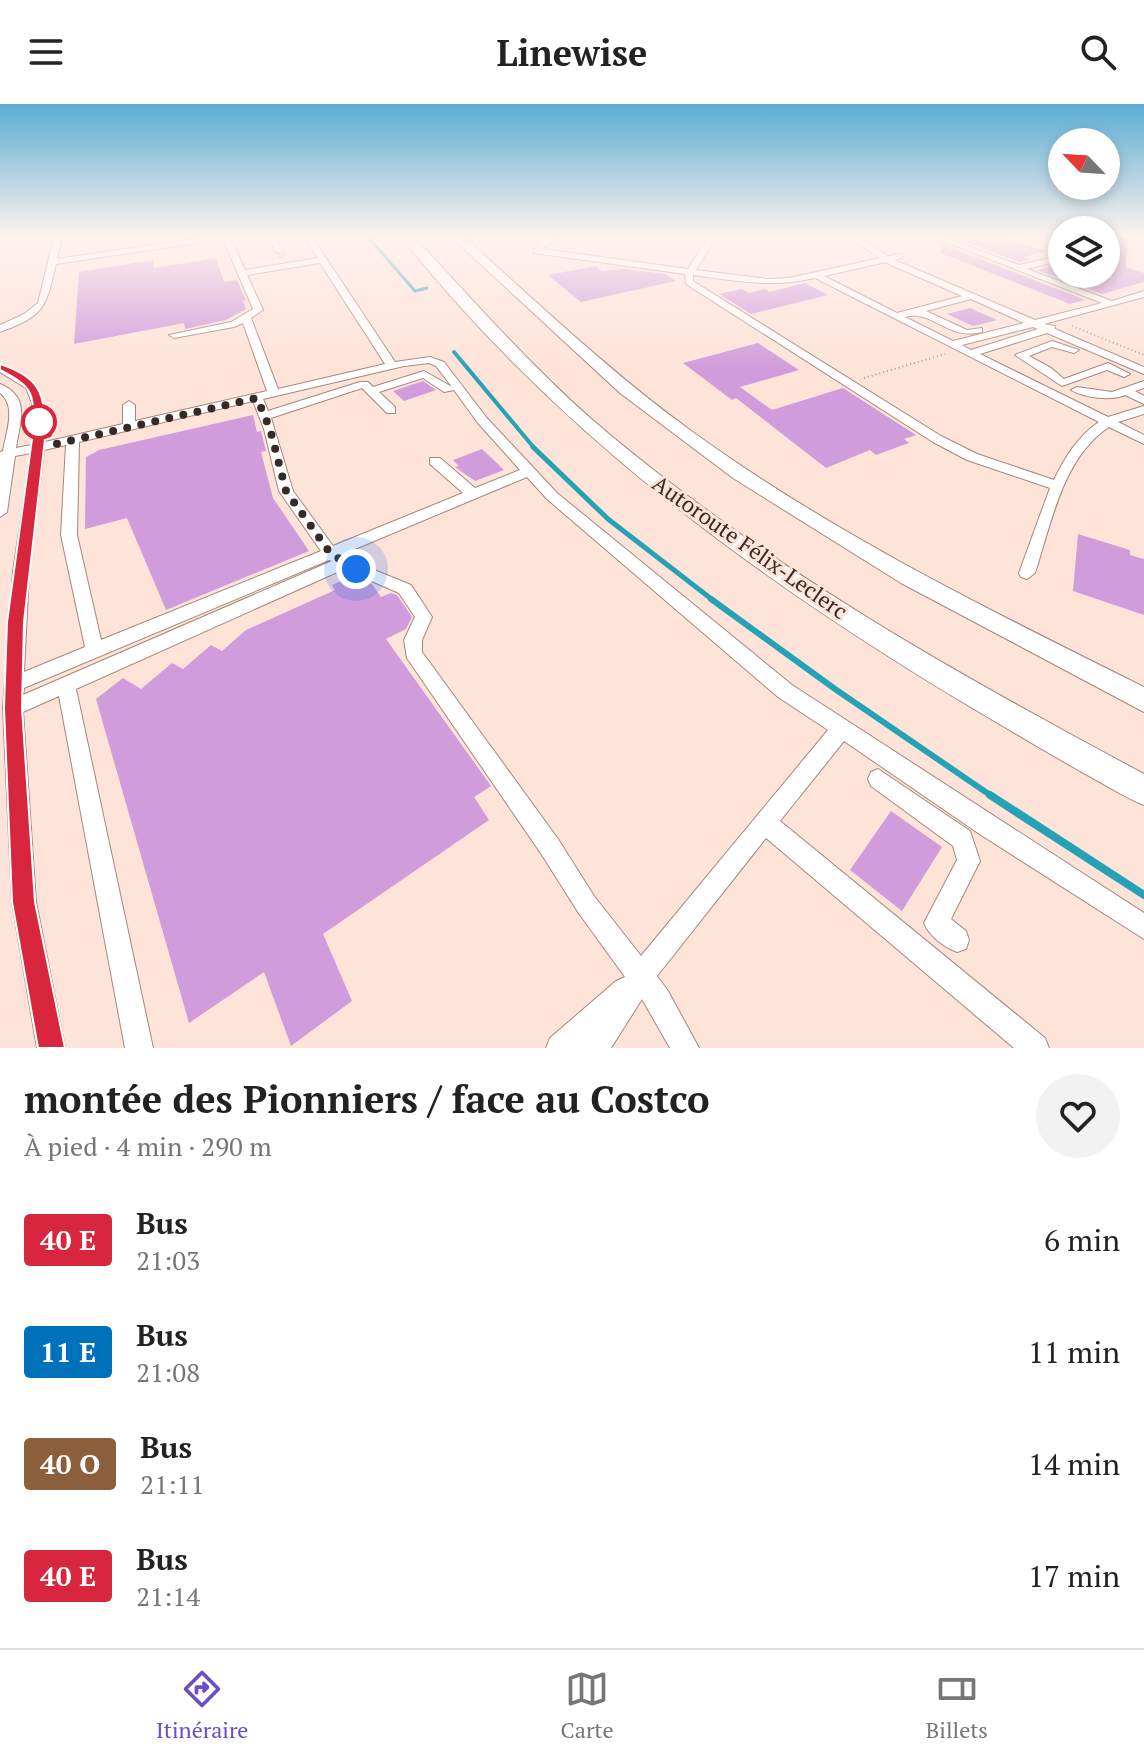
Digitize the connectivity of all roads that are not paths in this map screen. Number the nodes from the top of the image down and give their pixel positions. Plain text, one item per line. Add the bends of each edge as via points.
1 (48, 281) edge
2 (246, 281) edge
3 (335, 281) edge
4 (448, 281) edge
5 (505, 281) edge
6 (688, 281) edge
7 (828, 281) edge
8 (938, 281) edge
9 (953, 281) edge
10 (1053, 281) edge
11 (1144, 294) edge
12 (973, 296) junction
13 (958, 300) junction
14 (1112, 304) junction
15 (918, 311) junction
16 (896, 316) junction
17 (246, 317) junction
18 (1046, 324) junction
19 (0, 329) edge
20 (174, 335) dead end
21 (954, 347) junction
22 (971, 353) junction
23 (1144, 362) edge
24 (392, 366) junction
25 (996, 366) junction
26 (1108, 366) junction
27 (0, 368) edge
28 (1144, 371) edge
29 (364, 383) junction
30 (1062, 383) junction
31 (1144, 383) edge
32 (0, 387) edge
33 (448, 390) dead end
34 (1077, 390) junction
35 (1125, 391) junction
36 (265, 396) junction
37 (1059, 397) junction
38 (1144, 400) edge
39 (129, 405) dead end
40 (391, 410) dead end
41 (1144, 410) edge
42 (264, 416) junction
43 (1107, 422) junction
44 (129, 428) junction
45 (1144, 440) edge
46 (73, 441) junction
47 (37, 449) junction
48 (5, 455) edge
49 (435, 461) dead end
50 (529, 471) junction
51 (1059, 486) junction
52 (473, 494) junction
53 (0, 512) edge
54 (338, 558) junction
55 (1027, 573) dead end
56 (95, 652) junction
57 (956, 683) junction
58 (14, 684) junction
59 (66, 685) junction
60 (1144, 700) edge
61 (13, 708) junction
62 (842, 728) junction
63 (878, 779) dead end
64 (1144, 790) edge
65 (1144, 801) edge
66 (764, 822) junction
67 (1144, 927) edge
68 (957, 940) dead end
69 (641, 976) junction
70 (51, 1048) edge
71 (139, 1048) edge
72 (560, 1048) edge
73 (595, 1048) edge
74 (685, 1048) edge
75 (1035, 1048) edge

1 - 19 street via 42,304
2 - 17 street via 258,310
3 - 24 street
4 - 57 highway, Autoroute Félix-Leclerc via 542,381 622,455 764,561
5 - 60 highway via 612,378 725,463 903,573
6 - 51 street via 937,439 972,457
7 - 16 street
8 - 12 street
9 - 18 street
10 - 14 street
11 - 14 street
12 - 13 street
12 - 18 street
13 - 15 street
13 - 15 street via 1005,320 966,333
14 - 18 street
15 - 16 street
16 - 21 street
17 - 20 street
17 - 36 street
18 - 21 street
18 - 22 street
18 - 23 street
18 - 28 street
21 - 22 street
22 - 25 street
24 - 29 street
24 - 50 street via 418,360 440,364
25 - 30 street via 1014,360
25 - 37 street
26 - 30 street
26 - 30 street via 1060,344 1020,354
26 - 31 street
27 - 47 street via 35,389
29 - 33 street via 424,374
29 - 36 street
29 - 40 street
29 - 42 street
30 - 34 street
31 - 35 street
32 - 48 street via 13,397 16,409
34 - 35 street via 1113,396
34 - 37 street
35 - 38 street
36 - 42 street
36 - 44 street
37 - 43 street
39 - 44 street
41 - 43 street
42 - 54 street via 286,491
43 - 45 street
43 - 51 street via 1080,444
44 - 46 street
46 - 47 street
46 - 56 street via 69,535
47 - 48 street
47 - 58 street
48 - 53 street
49 - 52 street
50 - 52 street
50 - 62 street via 575,516 785,691
51 - 55 street
52 - 54 street
54 - 56 street
54 - 59 street
54 - 69 street via 405,589 417,605 424,617 413,653
56 - 58 street
57 - 64 highway, Autoroute Félix-Leclerc
57 - 65 highway
58 - 61 street
59 - 61 street
59 - 71 street
61 - 70 street via 24,902
62 - 66 street
62 - 67 street
63 - 68 street via 962,839 969,861 936,923
66 - 69 street
66 - 75 street
69 - 72 street
69 - 73 street
69 - 74 street

